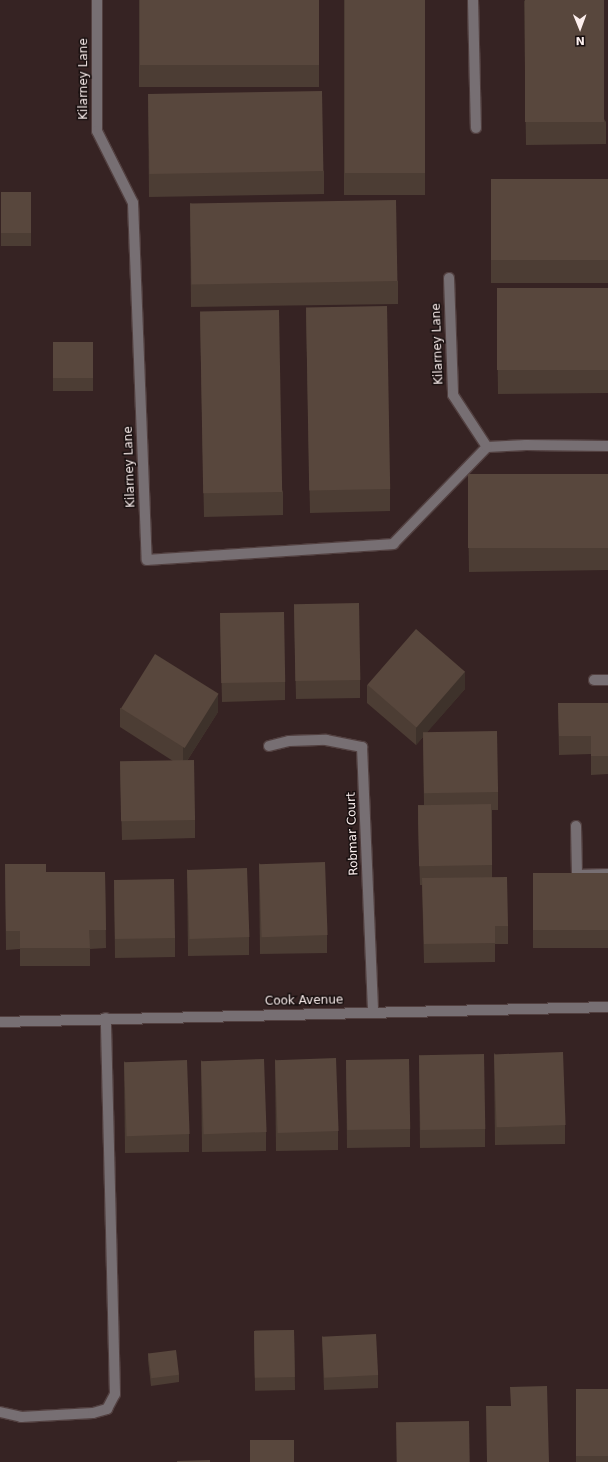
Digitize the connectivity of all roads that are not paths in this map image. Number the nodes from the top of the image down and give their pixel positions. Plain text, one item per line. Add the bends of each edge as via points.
1 (98, 0) edge
2 (473, 0) edge
3 (476, 128) dead end
4 (449, 278) dead end
5 (608, 446) edge
6 (487, 447) junction
7 (594, 680) dead end
8 (608, 680) edge
9 (270, 746) dead end
10 (576, 826) dead end
11 (608, 874) edge
12 (608, 1007) edge
13 (373, 1012) junction
14 (106, 1018) junction
15 (0, 1022) edge
16 (0, 1412) edge

1 - 6 street, Kilarney Lane via 97,131 133,203 146,560 393,544
2 - 3 street
4 - 6 street, Kilarney Lane via 453,395
5 - 6 street
7 - 8 street
9 - 13 street, Robmar Court via 326,740 362,747
10 - 11 street via 577,875
12 - 13 street, Cook Avenue
13 - 14 street, Cook Avenue
14 - 15 street, Cook Avenue
14 - 16 street via 115,1394 107,1409 93,1413 21,1417

